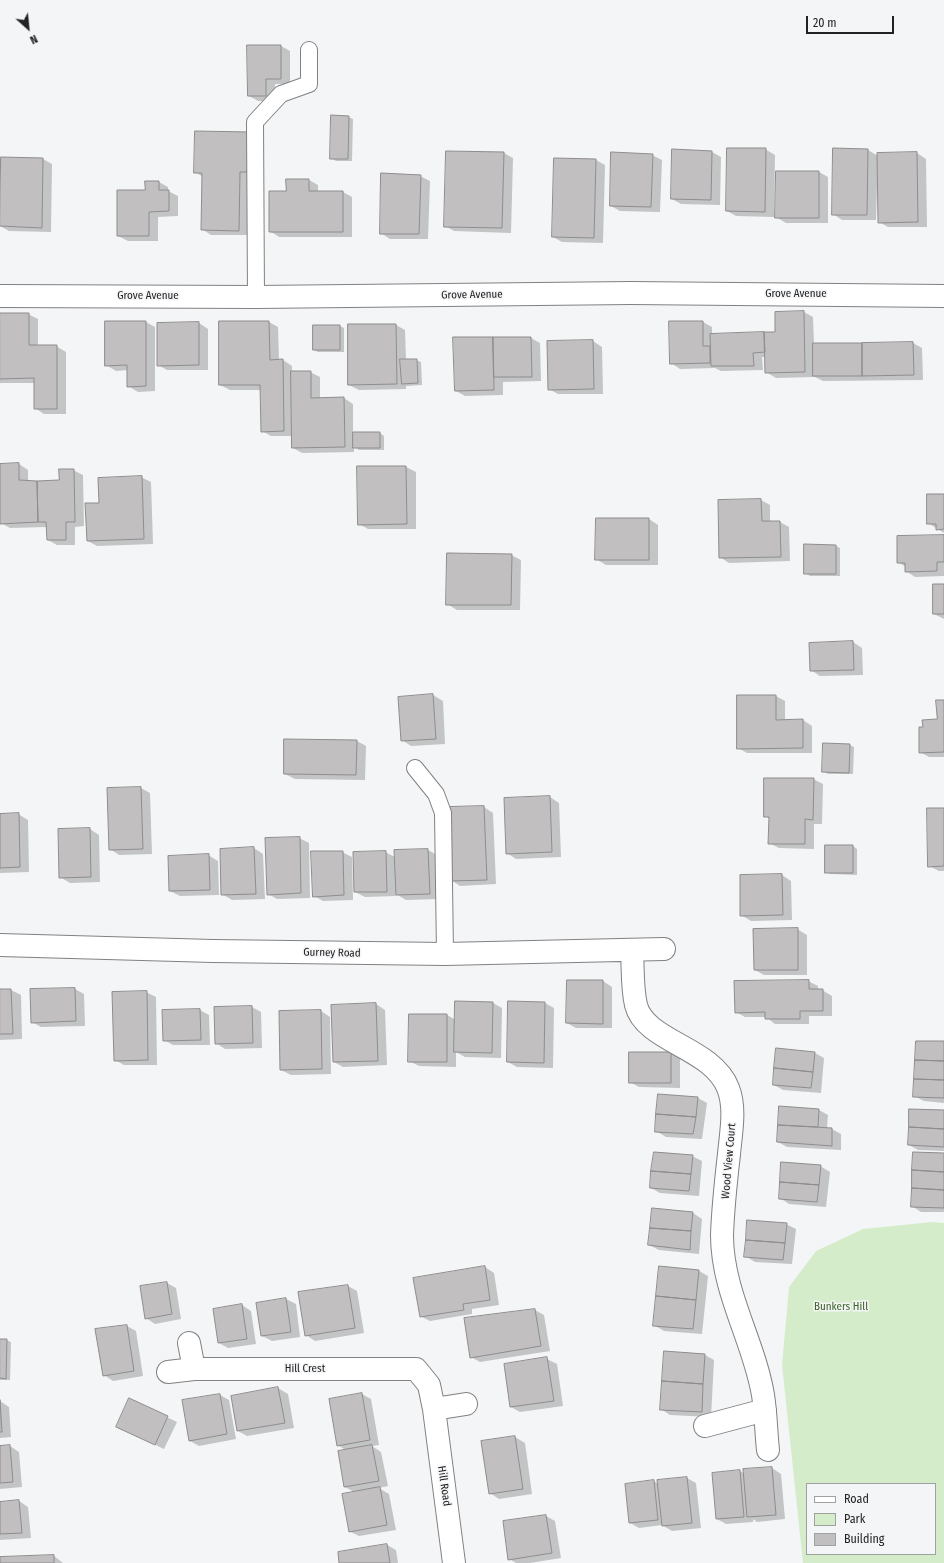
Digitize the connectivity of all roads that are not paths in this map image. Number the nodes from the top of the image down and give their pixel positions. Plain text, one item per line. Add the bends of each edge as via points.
1 (309, 50) dead end
2 (0, 296) edge
3 (944, 296) edge
4 (256, 297) junction
5 (416, 768) dead end
6 (0, 944) edge
7 (664, 949) dead end
8 (632, 951) junction
9 (445, 954) junction
10 (189, 1343) dead end
11 (194, 1369) junction
12 (416, 1369) joint
13 (168, 1372) dead end
14 (466, 1404) dead end
15 (434, 1409) junction
16 (765, 1410) junction
17 (704, 1426) dead end
18 (768, 1450) dead end
19 (454, 1563) edge

1 - 4 lane via 309,84 281,94 255,122
2 - 4 street, Grove Avenue
3 - 4 street, Grove Avenue via 631,293
5 - 9 lane via 436,794 443,813
6 - 9 street, Gurney Road via 213,951
7 - 8 street, Gurney Road
8 - 9 street, Gurney Road
8 - 16 street, Wood View Court via 636,1006 645,1022 664,1036 698,1054 717,1070 728,1088 733,1114 722,1235 724,1264 733,1301 756,1370
10 - 11 street
11 - 12 street, Hill Crest
11 - 13 street, Hill Crest
12 - 15 street, Hill Road via 429,1385
14 - 15 street
15 - 19 street, Hill Road
16 - 17 street
16 - 18 street, Wood View Court

